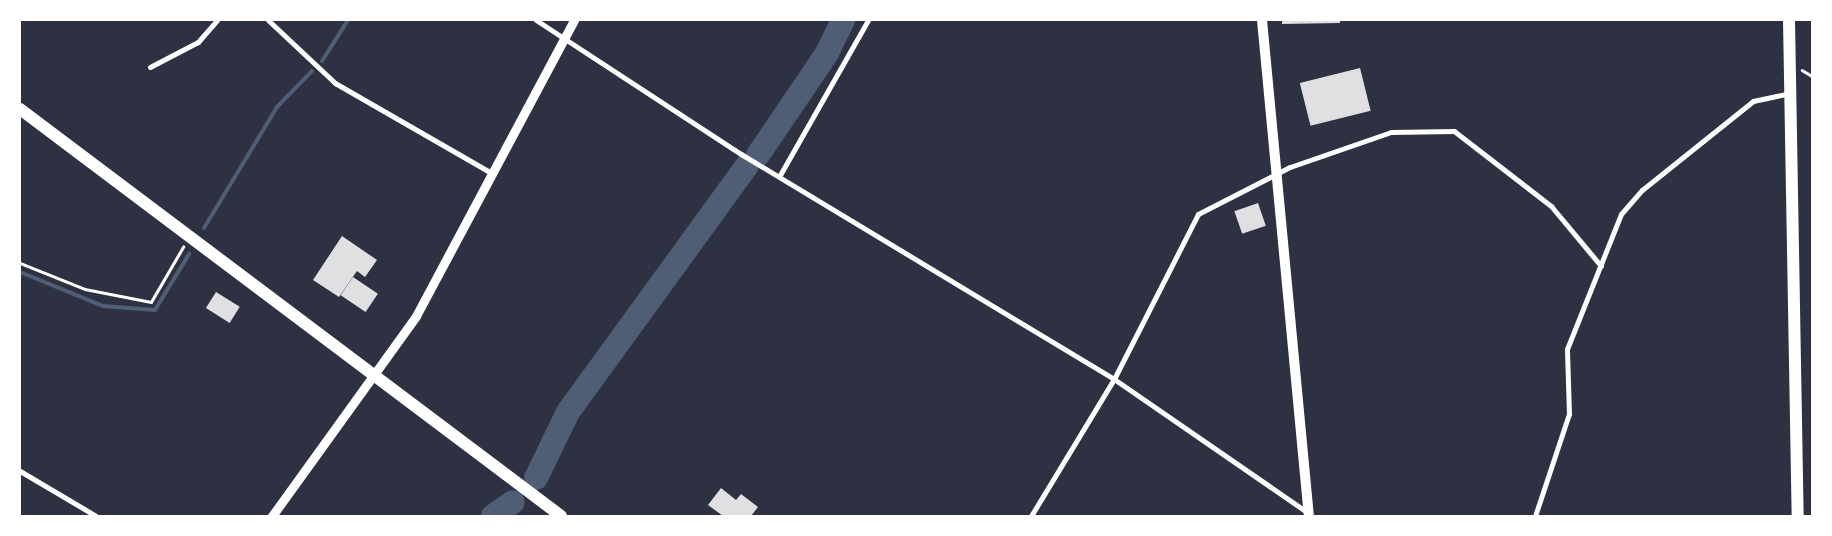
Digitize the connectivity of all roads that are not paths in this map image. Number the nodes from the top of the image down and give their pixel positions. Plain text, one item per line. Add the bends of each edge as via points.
1 (217, 20) edge
2 (268, 20) edge
3 (536, 20) edge
4 (574, 20) edge
5 (868, 20) edge
6 (1262, 20) edge
7 (1789, 20) edge
8 (563, 38) junction
9 (150, 67) dead end
10 (1787, 94) junction
11 (20, 109) edge
12 (493, 174) junction
13 (780, 175) junction
14 (1277, 177) junction
15 (1601, 266) junction
16 (374, 375) junction
17 (1114, 379) junction
18 (20, 471) edge
19 (1309, 515) edge
20 (96, 516) edge
21 (272, 516) edge
22 (560, 516) edge
23 (1031, 516) edge
24 (1535, 516) edge
25 (1798, 516) edge

1 - 9 street via 198,42
2 - 12 street via 335,83
3 - 8 street
4 - 8 street
5 - 13 street
6 - 14 main road
7 - 10 main road
8 - 12 street
8 - 13 street
10 - 15 street via 1753,101 1642,190 1621,214
10 - 25 main road
11 - 16 main road
12 - 16 street via 416,316
13 - 17 street
14 - 15 street via 1290,167 1391,132 1454,131 1551,206
14 - 17 street via 1223,199 1198,214
14 - 19 main road
15 - 24 street via 1567,349 1568,414
16 - 21 street
16 - 22 main road
17 - 19 street
17 - 23 street
18 - 20 street

